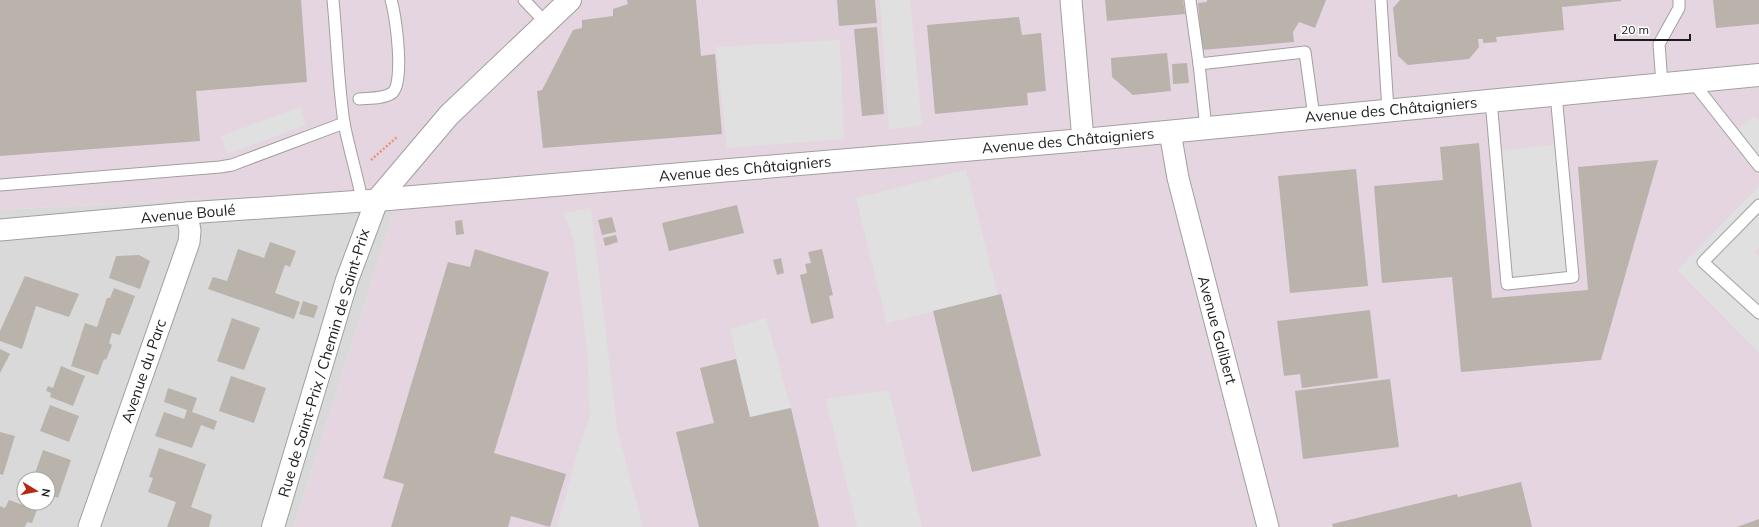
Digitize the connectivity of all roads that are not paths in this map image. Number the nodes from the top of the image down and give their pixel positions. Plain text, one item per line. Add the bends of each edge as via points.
1 (334, 0) edge
2 (391, 0) edge
3 (524, 0) edge
4 (570, 0) edge
5 (1071, 0) edge
6 (1190, 0) edge
7 (1381, 0) edge
8 (1679, 0) edge
9 (546, 23) junction
10 (1199, 64) junction
11 (1759, 75) edge
12 (1692, 81) junction
13 (1662, 84) junction
14 (1556, 94) junction
15 (359, 99) dead end
16 (1491, 100) junction
17 (1388, 110) junction
18 (1314, 117) junction
19 (344, 124) junction
20 (1206, 128) junction
21 (1170, 132) junction
22 (1083, 140) junction
23 (1759, 166) edge
24 (0, 185) edge
25 (370, 200) junction
26 (1759, 205) edge
27 (187, 213) junction
28 (0, 230) edge
29 (1759, 313) edge
30 (89, 527) edge
31 (273, 527) edge
32 (1268, 527) edge

1 - 19 lane
2 - 15 lane via 400,76 398,85 393,92 384,96
3 - 9 lane
4 - 9 street, Rue de Saint-Prix / Chemin de Saint-Prix
5 - 22 street
6 - 10 lane
7 - 17 lane
8 - 13 lane via 1679,8 1658,44
9 - 25 street, Rue de Saint-Prix / Chemin de Saint-Prix via 449,115
10 - 18 lane via 1305,52
10 - 20 lane
11 - 12 street, Avenue des Châtaigniers
12 - 13 street, Avenue des Châtaigniers
12 - 23 lane
13 - 14 street, Avenue des Châtaigniers
14 - 16 street, Avenue des Châtaigniers
14 - 16 lane via 1573,277 1506,284
16 - 17 street, Avenue des Châtaigniers
17 - 18 street, Avenue des Châtaigniers
18 - 20 street, Avenue des Châtaigniers
19 - 24 lane via 232,165
19 - 25 lane via 356,172
20 - 21 street, Avenue des Châtaigniers
21 - 22 street, Avenue des Châtaigniers
21 - 32 street, Avenue Galibert via 1178,178
22 - 25 street, Avenue des Châtaigniers
25 - 27 street, Avenue Boulé
25 - 31 street, Rue de Saint-Prix / Chemin de Saint-Prix
26 - 29 lane via 1704,262
27 - 28 street, Avenue Boulé
27 - 30 street, Avenue du Parc via 189,242

